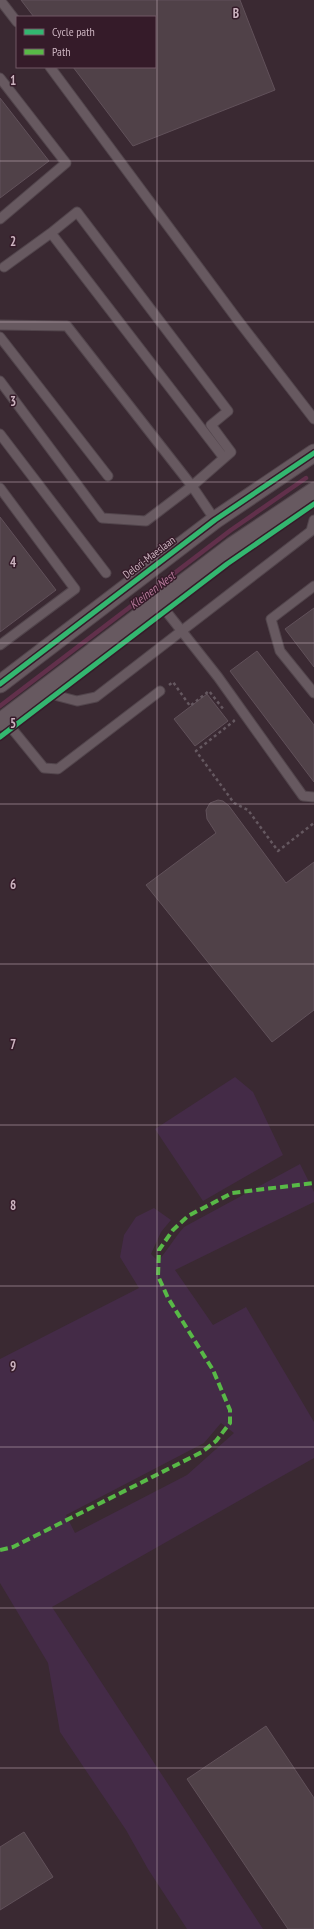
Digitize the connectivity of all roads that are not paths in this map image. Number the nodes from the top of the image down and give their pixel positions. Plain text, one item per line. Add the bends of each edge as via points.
1 (0, 0) edge
2 (16, 21) edge
3 (51, 68) edge
4 (0, 78) edge
5 (0, 219) edge
6 (51, 233) junction
7 (4, 267) dead end
8 (0, 325) edge
9 (0, 336) edge
10 (0, 381) edge
11 (314, 419) edge
12 (0, 434) edge
13 (314, 453) edge
14 (224, 458) junction
15 (108, 476) dead end
16 (192, 486) junction
17 (0, 488) edge
18 (314, 491) edge
19 (215, 520) junction
20 (314, 520) edge
21 (106, 573) dead end
22 (314, 586) edge
23 (158, 601) junction
24 (181, 632) junction
25 (0, 645) edge
26 (0, 684) edge
27 (39, 691) junction
28 (160, 691) road end
29 (314, 693) edge
30 (2, 720) edge
31 (314, 797) edge

1 - 2 lane
3 - 11 lane
4 - 5 lane via 66,163
6 - 7 lane
6 - 14 lane
6 - 14 lane via 77,212 228,411 211,424 231,452
8 - 16 lane via 67,326
9 - 15 lane
10 - 16 lane via 102,518 146,521
12 - 21 lane
13 - 19 street, Delori-Maeslaan
14 - 16 lane
16 - 19 lane
17 - 25 lane via 75,589
18 - 23 street via 232,546
19 - 26 street, Delori-Maeslaan
20 - 24 lane via 311,531
22 - 29 lane via 271,619 280,651
23 - 24 lane
23 - 27 street
24 - 27 lane via 96,697 77,702
24 - 31 lane via 218,678 303,796
27 - 30 street
28 - 30 lane via 58,769 44,768

